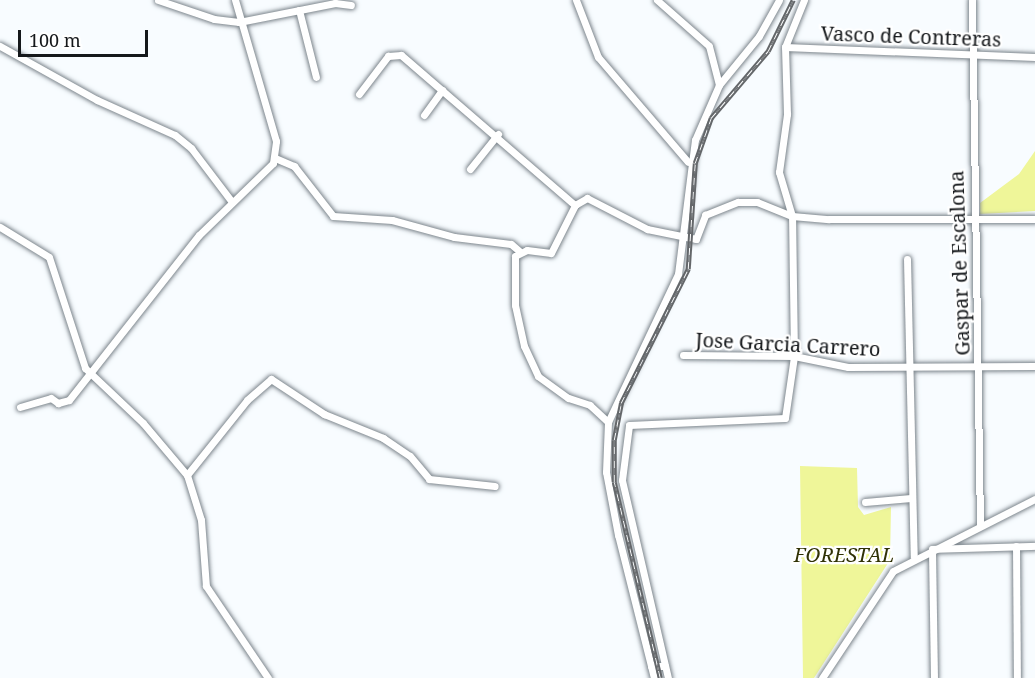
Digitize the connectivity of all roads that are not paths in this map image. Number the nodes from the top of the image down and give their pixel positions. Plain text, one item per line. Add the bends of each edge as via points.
1 (158, 0) edge
2 (234, 0) edge
3 (576, 0) edge
4 (657, 0) edge
5 (779, 0) edge
6 (804, 0) edge
7 (972, 0) edge
8 (351, 5) dead end
9 (299, 10) junction
10 (239, 22) junction
11 (0, 46) edge
12 (785, 47) junction
13 (971, 57) junction
14 (1035, 57) edge
15 (316, 77) dead end
16 (719, 85) junction
17 (442, 90) junction
18 (360, 94) dead end
19 (424, 115) dead end
20 (498, 134) junction
21 (275, 158) junction
22 (688, 162) junction
23 (470, 169) dead end
24 (232, 202) junction
25 (575, 205) junction
26 (792, 216) junction
27 (975, 219) junction
28 (1035, 219) edge
29 (0, 227) edge
30 (684, 236) junction
31 (519, 250) junction
32 (907, 259) dead end
33 (683, 355) dead end
34 (794, 356) junction
35 (906, 365) junction
36 (979, 366) junction
37 (1035, 366) edge
38 (93, 372) junction
39 (20, 407) dead end
40 (608, 422) junction
41 (187, 475) junction
42 (495, 486) dead end
43 (912, 498) junction
44 (1035, 499) edge
45 (865, 501) dead end
46 (980, 526) junction
47 (1016, 546) junction
48 (1035, 546) edge
49 (932, 549) junction
50 (914, 557) junction
51 (651, 666) junction
52 (665, 666) junction
53 (268, 678) edge
54 (654, 678) edge
55 (668, 678) edge
56 (822, 678) edge
57 (934, 678) edge
58 (1017, 678) edge

1 - 10 street via 214,19
2 - 10 street
3 - 22 street via 598,57
4 - 16 street via 709,46
5 - 16 street via 759,36
6 - 12 street
7 - 13 street, Gaspar de Escalona
8 - 9 street
9 - 10 street
9 - 15 street
10 - 21 street via 276,141
11 - 24 street via 175,135 191,148
12 - 13 street, Vasco de Contreras
12 - 26 street via 788,114 779,172
13 - 14 street, Vasco de Contreras
13 - 27 street, Gaspar de Escalona
16 - 22 street
17 - 18 street via 401,55 391,53
17 - 19 street
17 - 20 street
20 - 23 street
20 - 25 street
21 - 24 street
21 - 31 street via 294,166 333,216 392,220 454,237 511,244
22 - 30 street
24 - 38 street via 199,235
25 - 30 street via 595,199 647,229
25 - 31 street via 551,253
26 - 27 street
26 - 30 street via 757,202 738,202 705,216 696,239
26 - 34 street
27 - 28 street
27 - 36 street, Gaspar de Escalona
29 - 38 street via 48,257 79,355
30 - 40 street via 678,274
31 - 40 street via 512,268 514,305 524,346 538,376 568,398 590,405
32 - 35 street
33 - 34 street, Jose Garcia Carrero
34 - 35 street, Jose Garcia Carrero via 849,367
34 - 52 street via 785,418 629,425 622,480
35 - 36 street, Jose Garcia Carrero
35 - 43 street
36 - 37 street, Jose Garcia Carrero
36 - 46 street, Gaspar de Escalona
38 - 39 street via 62,403 51,398
38 - 41 street
40 - 51 street via 606,472
41 - 42 street via 247,400 271,379 324,414 383,438 410,456 429,479
41 - 53 street via 201,520 206,586
43 - 45 street
43 - 50 street
44 - 46 street
46 - 49 street
47 - 48 street
47 - 49 street
47 - 58 street
49 - 50 street
49 - 57 street
50 - 56 street via 894,570
51 - 52 street
51 - 54 street
52 - 55 street

